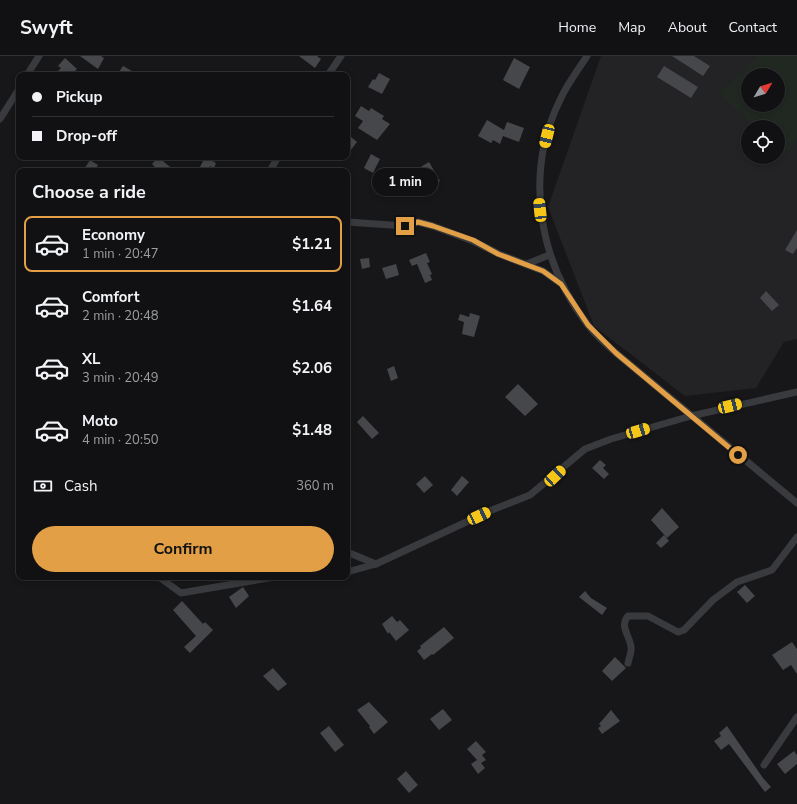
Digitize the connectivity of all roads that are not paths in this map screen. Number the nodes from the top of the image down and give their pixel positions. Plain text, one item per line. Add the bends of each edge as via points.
1 (39, 56) edge
2 (341, 56) edge
3 (587, 56) edge
4 (30, 72) edge
5 (330, 72) edge
6 (16, 94) edge
7 (0, 119) edge
8 (350, 222) edge
9 (549, 255) junction
10 (527, 264) junction
11 (561, 284) junction
12 (797, 392) edge
13 (691, 416) junction
14 (797, 503) edge
15 (797, 536) edge
16 (350, 553) edge
17 (376, 564) junction
18 (350, 571) edge
19 (163, 580) edge
20 (256, 580) edge
21 (628, 663) dead end
22 (797, 717) edge
23 (764, 764) dead end

1 - 4 street
2 - 5 street
3 - 9 street via 560,100 550,124 544,149 539,198
6 - 7 street
8 - 10 street via 405,226 418,222 473,240 498,254
9 - 10 street
9 - 11 street
10 - 11 street via 543,271
11 - 13 street via 588,325 635,370
12 - 13 street
13 - 14 street
13 - 17 street via 585,449 530,495
15 - 21 street via 772,570 737,582 713,600 684,630 678,632 648,616 628,616 624,625 631,649
16 - 17 street
17 - 18 street
19 - 20 street via 180,593
22 - 23 street

